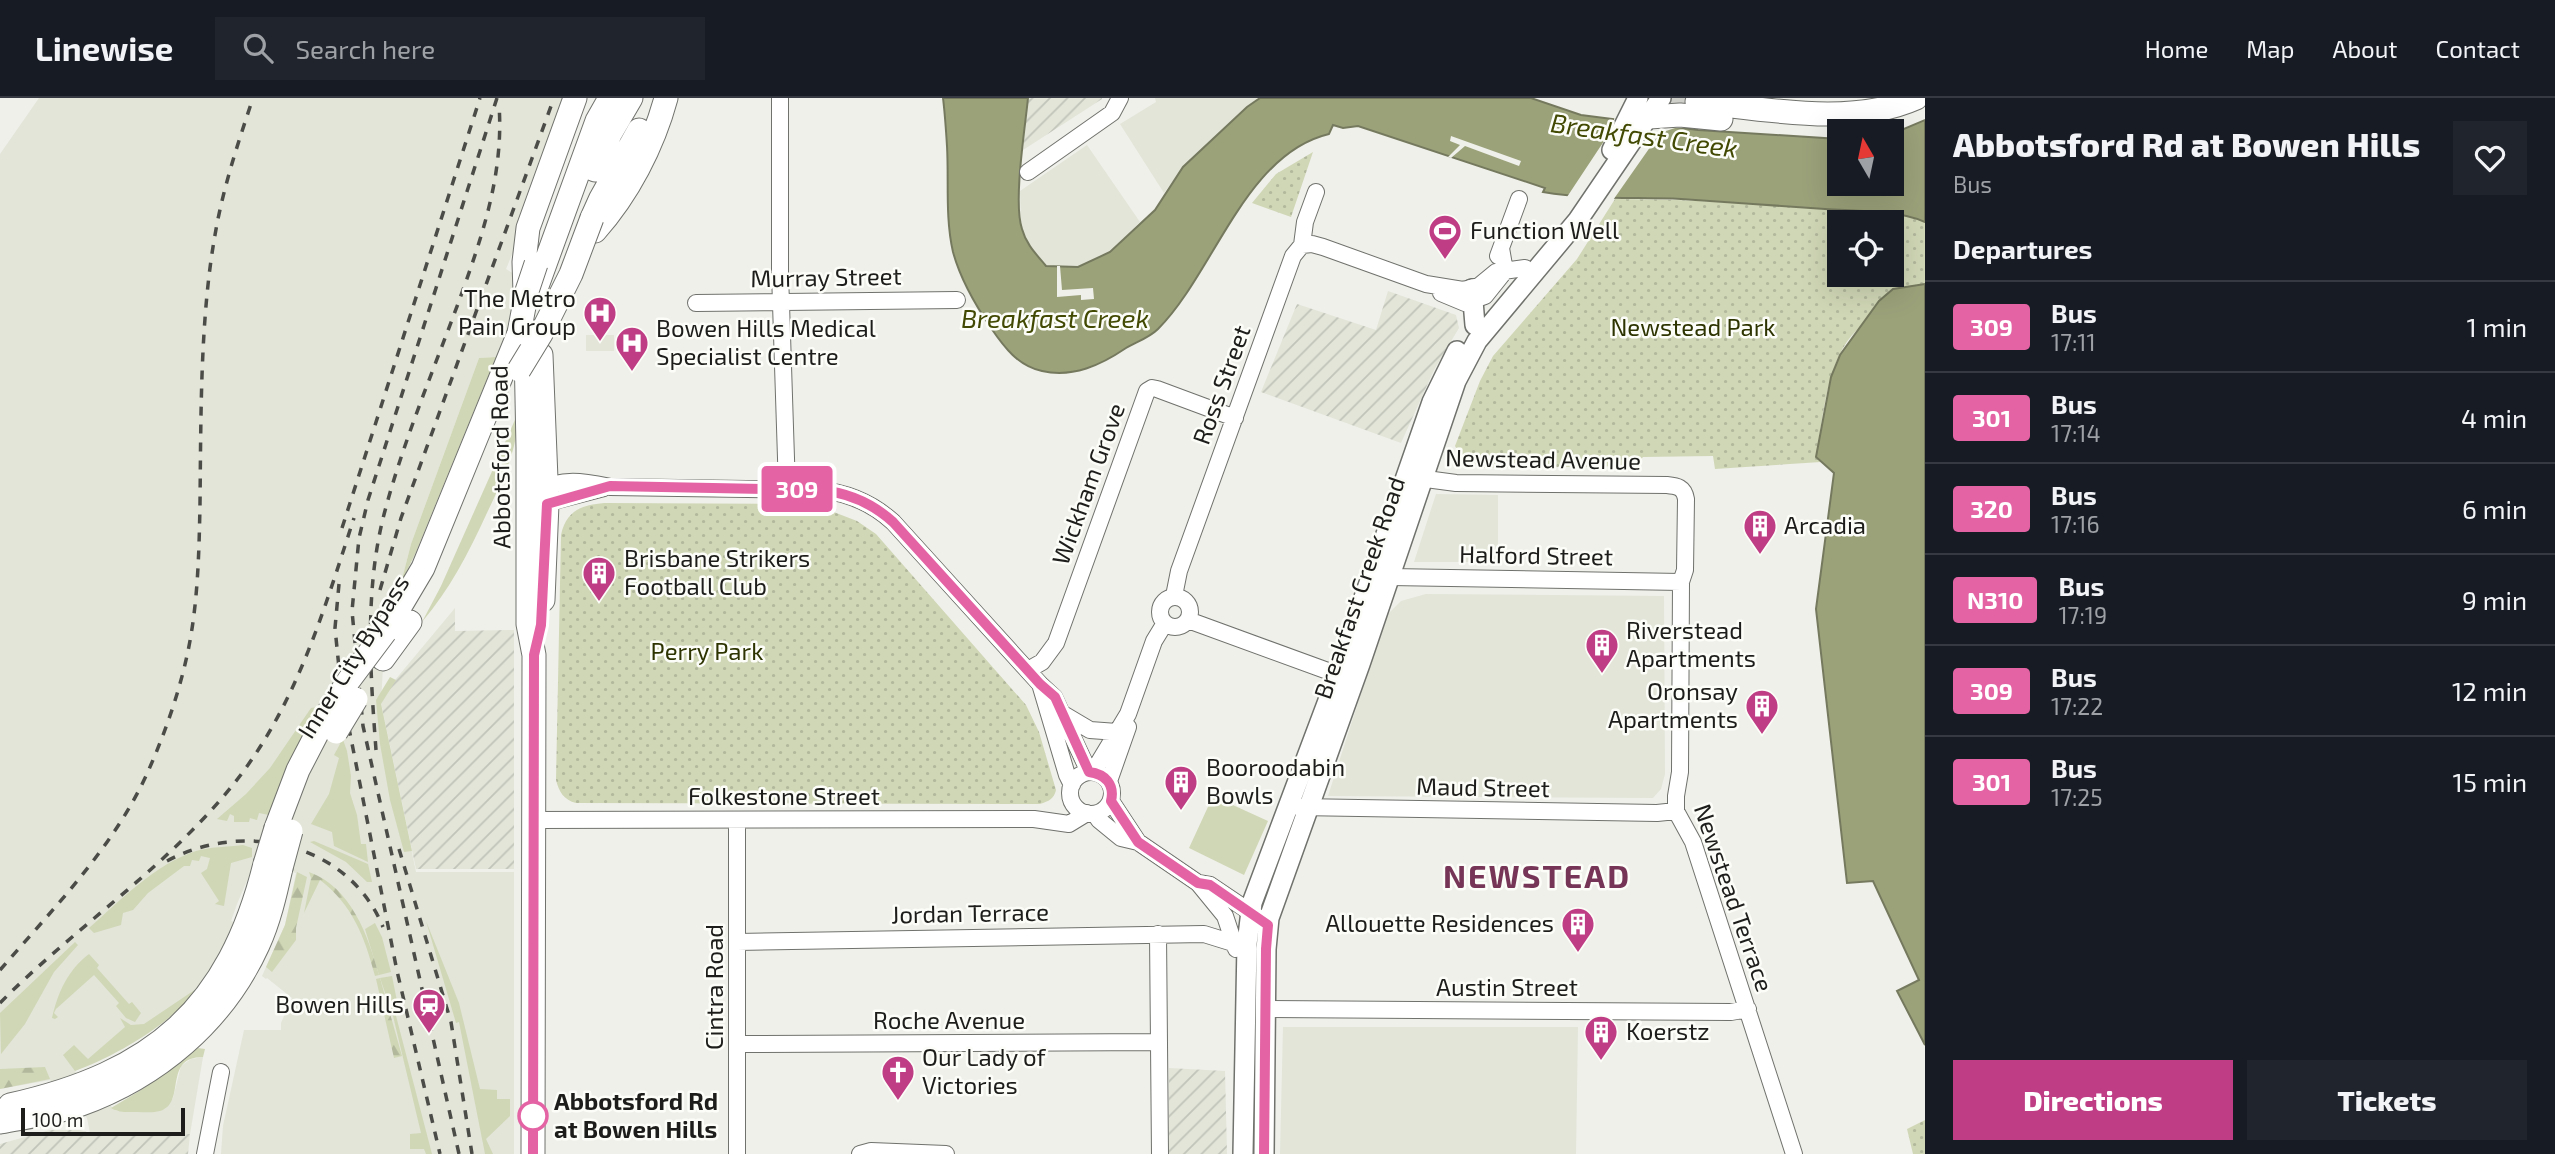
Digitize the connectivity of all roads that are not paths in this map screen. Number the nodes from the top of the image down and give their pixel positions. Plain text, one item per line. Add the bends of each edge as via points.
1 (575, 98) edge
2 (590, 98) edge
3 (610, 98) edge
4 (631, 98) edge
5 (653, 98) edge
6 (666, 98) edge
7 (779, 98) edge
8 (1120, 98) edge
9 (1916, 98) edge
10 (1697, 102) dead end
11 (1645, 106) edge
12 (1863, 114) junction
13 (1028, 172) dead end
14 (1316, 192) dead end
15 (1519, 200) dead end
16 (1576, 212) junction
17 (593, 225) junction
18 (1302, 245) junction
19 (1525, 268) junction
20 (1499, 272) junction
21 (536, 275) junction
22 (1473, 295) junction
23 (957, 300) dead end
24 (781, 302) junction
25 (696, 303) dead end
26 (1475, 325) junction
27 (541, 355) dead end
28 (518, 374) junction
29 (1235, 418) junction
30 (1415, 478) junction
31 (1679, 487) joint
32 (788, 489) junction
33 (538, 500) junction
34 (1390, 577) junction
35 (1681, 582) junction
36 (1174, 596) junction
37 (1188, 620) junction
38 (1165, 623) junction
39 (1028, 670) junction
40 (1346, 677) junction
41 (1040, 684) junction
42 (1063, 714) junction
43 (1128, 714) junction
44 (330, 725) junction
45 (1117, 732) junction
46 (1091, 772) junction
47 (1109, 781) junction
48 (1072, 792) junction
49 (1111, 801) junction
50 (1298, 807) junction
51 (1676, 811) junction
52 (1091, 814) junction
53 (533, 820) junction
54 (737, 820) junction
55 (1034, 820) junction
56 (1138, 842) junction
57 (273, 866) junction
58 (1198, 883) junction
59 (1250, 911) junction
60 (1268, 925) junction
61 (1158, 934) junction
62 (737, 942) junction
63 (1233, 943) junction
64 (1246, 964) junction
65 (1265, 1009) junction
66 (1748, 1009) junction
67 (1159, 1042) junction
68 (738, 1044) junction
69 (222, 1072) dead end
70 (7, 1103) edge
71 (74, 1106) junction
72 (0, 1122) edge
73 (0, 1136) edge
74 (205, 1154) edge
75 (533, 1154) edge
76 (737, 1154) edge
77 (860, 1154) edge
78 (946, 1154) edge
79 (1160, 1154) edge
80 (1243, 1154) edge
81 (1264, 1154) edge
82 (1794, 1154) edge

1 - 33 highway, Abbotsford Road via 525,244
2 - 21 highway via 556,187
3 - 21 highway
4 - 28 highway, Inner City Bypass, bridge via 603,151
5 - 17 highway via 605,190
6 - 17 highway via 630,181
7 - 24 street
8 - 13 street via 1112,113
9 - 12 highway
10 - 12 highway
11 - 12 highway via 1680,115 1825,127 1851,124
11 - 16 main road, Breakfast Creek Road
14 - 18 street, Ross Street
15 - 20 street via 1502,248
16 - 19 main road, Breakfast Creek Road
16 - 30 main road, Breakfast Creek Road via 1545,261 1471,350
17 - 28 highway, bridge
18 - 22 street via 1323,247 1465,303
18 - 29 street, Ross Street via 1293,256
19 - 20 street
19 - 26 main road, Breakfast Creek Road
20 - 22 street via 1485,296
21 - 44 highway, Inner City Bypass, bridge via 527,291 517,338 423,568 385,632 349,680
22 - 26 main road
23 - 24 street, Murray Street
24 - 25 street, Murray Street
24 - 32 street
26 - 30 main road, Breakfast Creek Road via 1439,385
27 - 33 highway, Abbotsford Road
28 - 44 highway, Inner City Bypass, bridge via 426,595
29 - 36 street, Ross Street
29 - 39 street, Wickham Grove via 1154,388 1147,391 1056,643 1042,662
30 - 31 street, Newstead Avenue via 1456,483
30 - 34 main road, Breakfast Creek Road
30 - 40 main road, Breakfast Creek Road
31 - 35 street, Newstead Terrace via 1686,499
32 - 33 street via 610,486 571,481
32 - 39 street via 844,494 883,513
33 - 53 highway, Abbotsford Road via 541,625 534,655
34 - 35 street, Halford Street
34 - 40 main road, Breakfast Creek Road
35 - 51 street, Newstead Terrace
36 - 37 street via 1189,606
36 - 38 street via 1164,600 1160,609
37 - 38 street via 1175,627
37 - 40 street
38 - 43 street
39 - 41 street
40 - 50 main road, Breakfast Creek Road
41 - 42 street via 1055,697
41 - 48 street
42 - 45 street via 1090,730
42 - 46 street
43 - 45 street
43 - 47 street via 1128,729
44 - 57 highway, Inner City Bypass, bridge via 314,772 283,829
45 - 46 street
46 - 47 street
46 - 48 street via 1079,776
47 - 49 street
48 - 52 street via 1077,808
48 - 55 street, Folkestone Street via 1059,811
49 - 52 street
49 - 56 street
50 - 51 street, Maud Street
50 - 59 main road, Breakfast Creek Road
50 - 60 main road, Breakfast Creek Road
51 - 66 street, Newstead Terrace via 1693,842
52 - 55 street, Folkestone Street via 1069,824
52 - 56 street via 1121,838
53 - 54 street, Folkestone Street
53 - 75 highway, Abbotsford Road
54 - 55 street, Folkestone Street
54 - 62 street, Cintra Road
56 - 58 street
57 - 70 highway, Inner City Bypass via 234,954 204,998 176,1028 106,1076 68,1090
57 - 71 highway, Inner City Bypass via 267,922 259,944 219,1008 158,1065 122,1087
58 - 59 street via 1210,885
58 - 63 street via 1225,916
59 - 60 street
59 - 64 main road, Breakfast Creek Road
60 - 65 main road, Breakfast Creek Road
61 - 62 street, Jordan Terrace
61 - 63 street, Jordan Terrace via 1204,934
61 - 67 street
62 - 68 street, Cintra Road
63 - 64 street
64 - 80 main road, Breakfast Creek Road
65 - 66 street, Austin Street
65 - 81 main road, Breakfast Creek Road
66 - 82 street, Newstead Terrace
67 - 68 street, Roche Avenue
67 - 79 street
68 - 76 street, Cintra Road
69 - 74 street
71 - 72 highway, Inner City Bypass
71 - 73 highway via 61,1119
77 - 78 street

